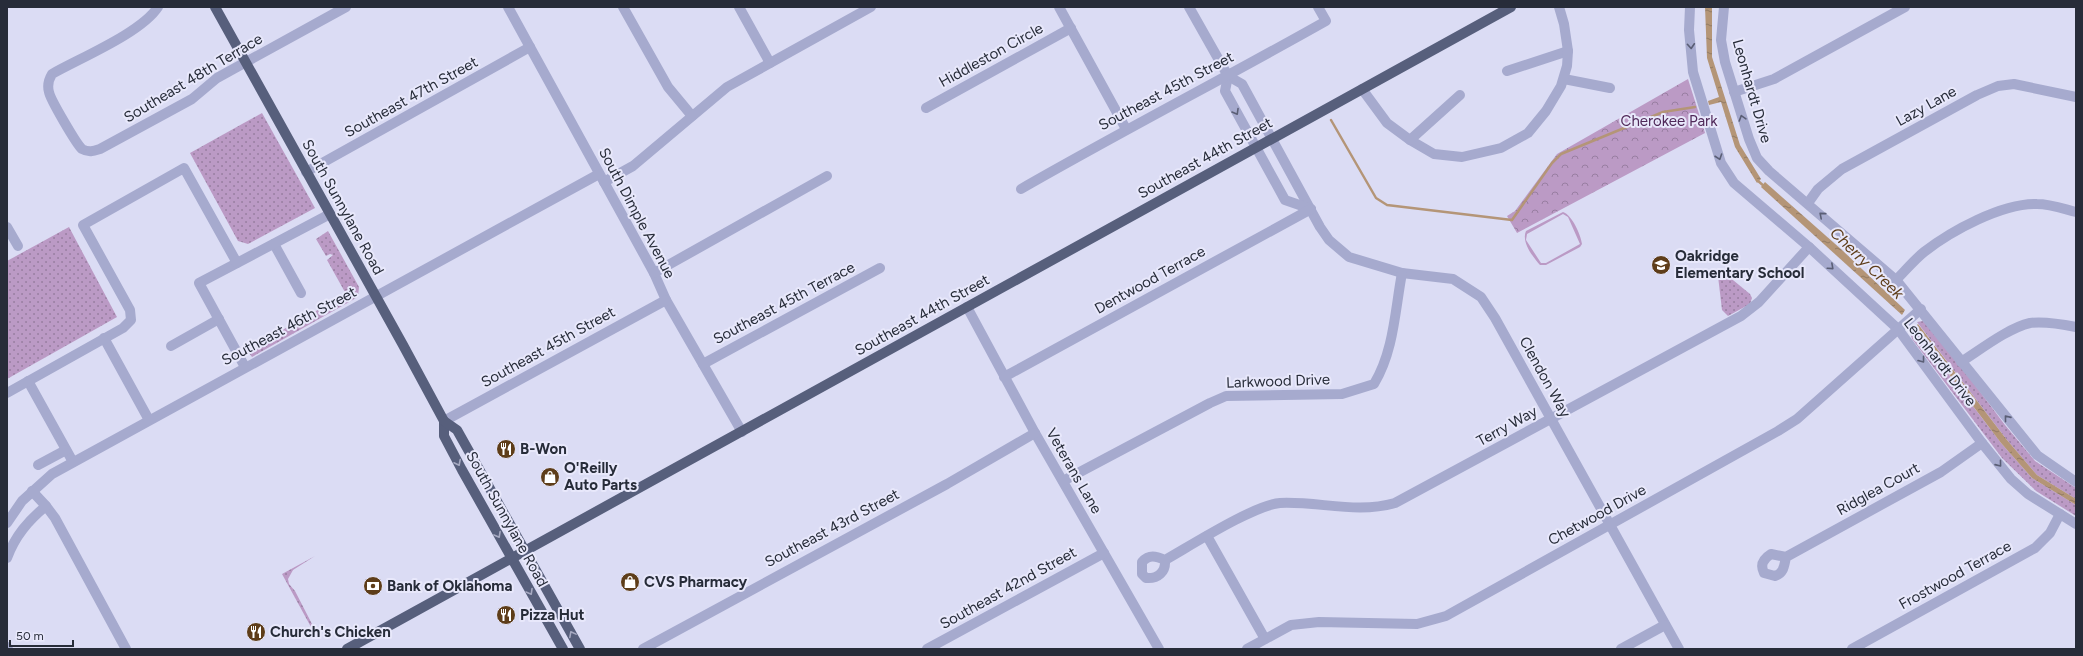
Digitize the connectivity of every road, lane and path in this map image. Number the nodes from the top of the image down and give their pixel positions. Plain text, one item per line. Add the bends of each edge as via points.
1 (158, 7) edge
2 (215, 7) edge
3 (346, 7) edge
4 (508, 7) edge
5 (623, 7) edge
6 (740, 7) edge
7 (871, 7) edge
8 (1058, 7) edge
9 (1189, 7) edge
10 (1318, 7) edge
11 (1511, 7) edge
12 (1559, 7) edge
13 (1690, 7) edge
14 (1724, 7) edge
15 (1905, 7) edge
16 (1071, 28) junction
17 (530, 48) junction
18 (1568, 51) junction
19 (246, 62) junction
20 (770, 63) junction
21 (1507, 71) dead end
22 (1228, 76) junction
23 (1564, 79) junction
24 (1610, 88) dead end
25 (1362, 89) junction
26 (1734, 92) junction
27 (1460, 95) dead end
28 (2076, 97) edge
29 (926, 108) dead end
30 (692, 116) junction
31 (1126, 129) junction
32 (1272, 138) junction
33 (1410, 140) junction
34 (1256, 147) junction
35 (306, 172) junction
36 (1292, 174) junction
37 (828, 176) dead end
38 (602, 178) junction
39 (1276, 183) junction
40 (1021, 189) dead end
41 (1808, 203) junction
42 (1311, 210) junction
43 (2076, 212) edge
44 (330, 214) junction
45 (7, 227) edge
46 (274, 244) junction
47 (18, 246) dead end
48 (1808, 247) junction
49 (237, 263) junction
50 (880, 268) dead end
51 (654, 273) junction
52 (1402, 273) junction
53 (1896, 280) junction
54 (301, 293) dead end
55 (376, 297) junction
56 (666, 300) junction
57 (967, 307) junction
58 (1918, 312) junction
59 (219, 319) junction
60 (1902, 326) junction
61 (2076, 327) edge
62 (104, 338) junction
63 (171, 346) dead end
64 (1961, 362) junction
65 (703, 364) junction
66 (245, 367) junction
67 (1004, 377) junction
68 (28, 381) junction
69 (7, 393) edge
70 (1551, 419) junction
71 (148, 420) junction
72 (444, 421) junction
73 (742, 432) junction
74 (1035, 433) junction
75 (1982, 444) junction
76 (66, 450) junction
77 (73, 462) junction
78 (38, 465) dead end
79 (1063, 481) junction
80 (2076, 482) edge
81 (32, 491) junction
82 (46, 506) junction
83 (2060, 514) junction
84 (7, 523) edge
85 (2076, 524) edge
86 (1610, 526) junction
87 (1207, 536) junction
88 (525, 550) junction
89 (1104, 553) junction
90 (7, 558) edge
91 (511, 558) junction
92 (1786, 558) dead end
93 (1165, 560) dead end
94 (1665, 625) junction
95 (1265, 639) junction
96 (126, 649) edge
97 (347, 649) edge
98 (563, 649) edge
99 (580, 649) edge
100 (643, 649) edge
101 (928, 649) edge
102 (1158, 649) edge
103 (1247, 649) edge
104 (1621, 649) edge
105 (1679, 649) edge
106 (1852, 649) edge

1 - 19 street, Southeast 48th Terrace via 151,17 136,28 52,74 48,81 49,92 82,149 96,151 192,100 217,78
2 - 19 main road, South Sunnylane Road
3 - 19 street, Southeast 48th Terrace
4 - 17 street, South Dimple Avenue
5 - 30 street via 668,87
6 - 20 street
7 - 20 street, Southeast 46th Street
8 - 16 street
9 - 22 street, Clendon Way
10 - 22 street, Southeast 45th Street via 1326,21
11 - 25 main road, Southeast 44th Street
12 - 18 street
13 -> 48 street, Leonhardt Drive via 1693,72 1721,163 1734,183
14 - 26 street, Leonhardt Drive via 1721,40
15 - 26 street via 1774,79
16 - 29 street, Hiddleston Circle
16 - 31 street
17 - 35 street, Southeast 47th Street
17 - 38 street, South Dimple Avenue
18 - 21 street
18 - 23 street
19 - 35 main road, South Sunnylane Road
20 - 30 street, Southeast 46th Street via 727,87
22 - 31 street, Southeast 45th Street
22 - 32 street, Clendon Way via 1242,84
22 -> 34 street via 1224,91
23 - 24 street
23 - 33 street via 1546,111 1528,133 1501,148 1462,157 1449,156 1434,154
25 - 32 main road, Southeast 44th Street
25 - 33 street via 1387,123
41 -> 26 street, Leonhardt Drive via 1757,158
27 - 33 street
28 - 41 street, Lazy Lane via 2014,84 1998,86 1842,169 1818,188
30 - 38 street, Southeast 46th Street via 632,166
31 - 40 street, Southeast 45th Street
32 - 34 main road, Southeast 44th Street
32 - 36 street, Clendon Way
34 - 39 street
34 - 57 main road, Southeast 44th Street
35 - 44 main road, South Sunnylane Road
36 - 39 street
36 - 42 street, Clendon Way
37 - 51 street
38 - 51 street, South Dimple Avenue
38 - 55 street, Southeast 46th Street
39 - 42 street via 1285,200
53 -> 41 street, Leonhardt Drive
42 - 52 street, Clendon Way via 1329,240 1349,257
42 - 67 street, Dentwood Terrace
43 - 53 street via 2038,204 2004,208 1960,229 1923,252
44 - 46 street
44 - 55 main road, South Sunnylane Road
45 - 47 street
46 - 49 street
46 - 54 street
48 -> 60 street, Leonhardt Drive
48 - 70 street, Terry Way via 1759,302 1741,316
49 - 59 street via 199,284
49 - 62 street via 184,168 83,225 132,316 128,324
50 - 65 street, Southeast 45th Terrace
51 - 56 street, South Dimple Avenue
52 - 70 street, Clendon Way via 1453,279 1481,298 1495,318
52 - 79 street, Larkwood Drive via 1389,349 1374,384 1342,394 1226,396
53 - 58 street, Leonhardt Drive
55 - 66 street, Southeast 46th Street
55 - 72 main road, South Sunnylane Road
56 - 65 street, South Dimple Avenue
56 - 72 street, Southeast 45th Street
57 - 67 street, Veterans Lane
57 - 73 main road, Southeast 44th Street
58 - 60 street, Chetwood Drive
58 - 64 street, Leonhardt Drive
59 - 63 street
59 - 66 street
60 -> 75 street, Leonhardt Drive
60 - 86 street, Chetwood Drive via 1796,419
61 - 64 street via 2046,322 2030,324 2007,334
62 - 68 street
62 - 71 street
80 -> 64 street, Leonhardt Drive via 2037,455
65 - 73 street, South Dimple Avenue
66 - 71 street, Southeast 46th Street
67 - 74 street, Veterans Lane
68 - 69 street
68 - 76 street
70 - 86 street, Clendon Way
70 - 87 street, Terry Way via 1395,503 1378,508 1278,503
71 - 77 street, Southeast 46th Street
72 - 88 main road, South Sunnylane Road via 457,430
72 -> 91 main road, South Sunnylane Road via 444,436
73 - 88 main road, Southeast 44th Street
74 - 79 street, Veterans Lane
74 - 100 street, Southeast 43rd Street via 947,484
75 -> 83 street, Leonhardt Drive via 2011,479 2028,494
75 - 92 street, Ridglea Court via 1941,472
76 - 77 street
76 - 78 street
77 - 81 street, Southeast 46th Street via 52,474
79 - 89 street, Veterans Lane
81 - 82 street
81 - 84 street, Southeast 46th Street
82 - 90 street via 30,519 18,534
82 - 96 street
83 - 85 street, Leonhardt Drive
83 - 106 street, Frostwood Terrace via 2050,533 2036,548
86 - 94 street, Clendon Way
86 - 95 street, Chetwood Drive via 1433,621 1417,624 1319,622 1291,625
87 - 93 street, Terry Way
87 - 95 street
88 - 91 main road, Southeast 44th Street
99 -> 88 main road, South Sunnylane Road
89 - 101 street, Southeast 42nd Street
89 - 102 street, Veterans Lane
91 - 97 main road, Southeast 44th Street
91 -> 98 main road, South Sunnylane Road
94 - 104 street
94 - 105 street, Clendon Way
95 - 103 street, Chetwood Drive

